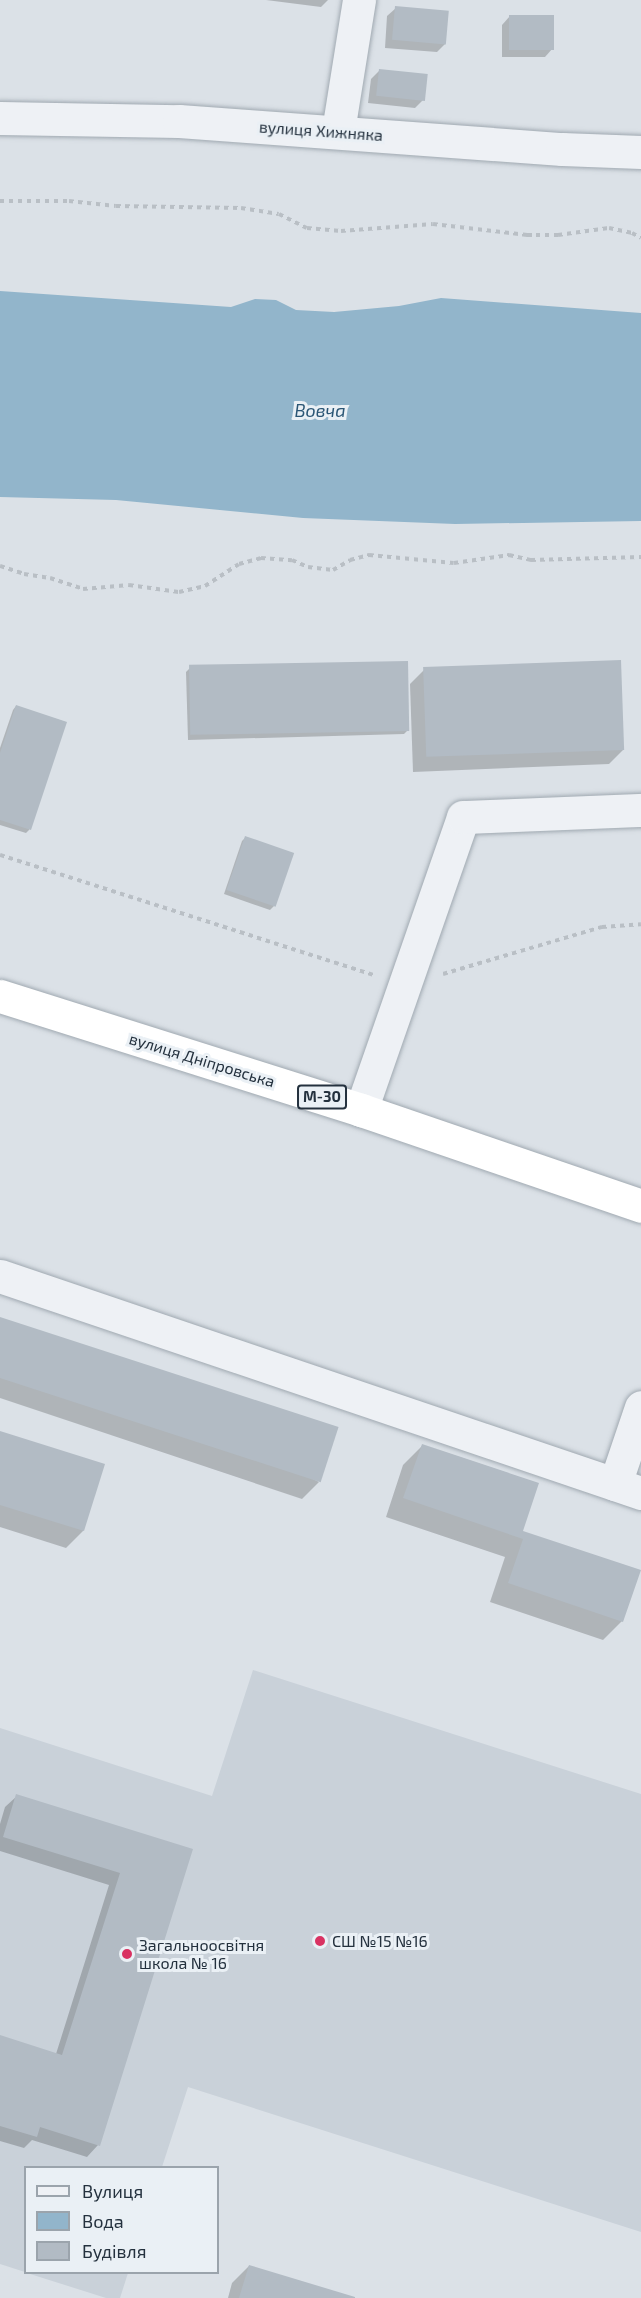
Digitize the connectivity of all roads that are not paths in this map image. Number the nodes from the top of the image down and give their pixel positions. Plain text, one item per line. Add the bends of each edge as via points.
1 (359, 0) edge
2 (0, 118) edge
3 (338, 131) junction
4 (641, 152) edge
5 (641, 810) edge
6 (0, 996) edge
7 (361, 1110) junction
8 (641, 1206) edge
9 (0, 1276) edge
10 (641, 1407) edge
11 (628, 1488) edge

1 - 3 street
2 - 3 street, вулиця Хижняка via 179,121
3 - 4 street, вулиця Хижняка
5 - 7 street via 463,817
6 - 7 highway, вулиця Дніпровська / М-30
7 - 8 highway, вулиця Дніпровська / М-30
9 - 11 street
10 - 11 street

